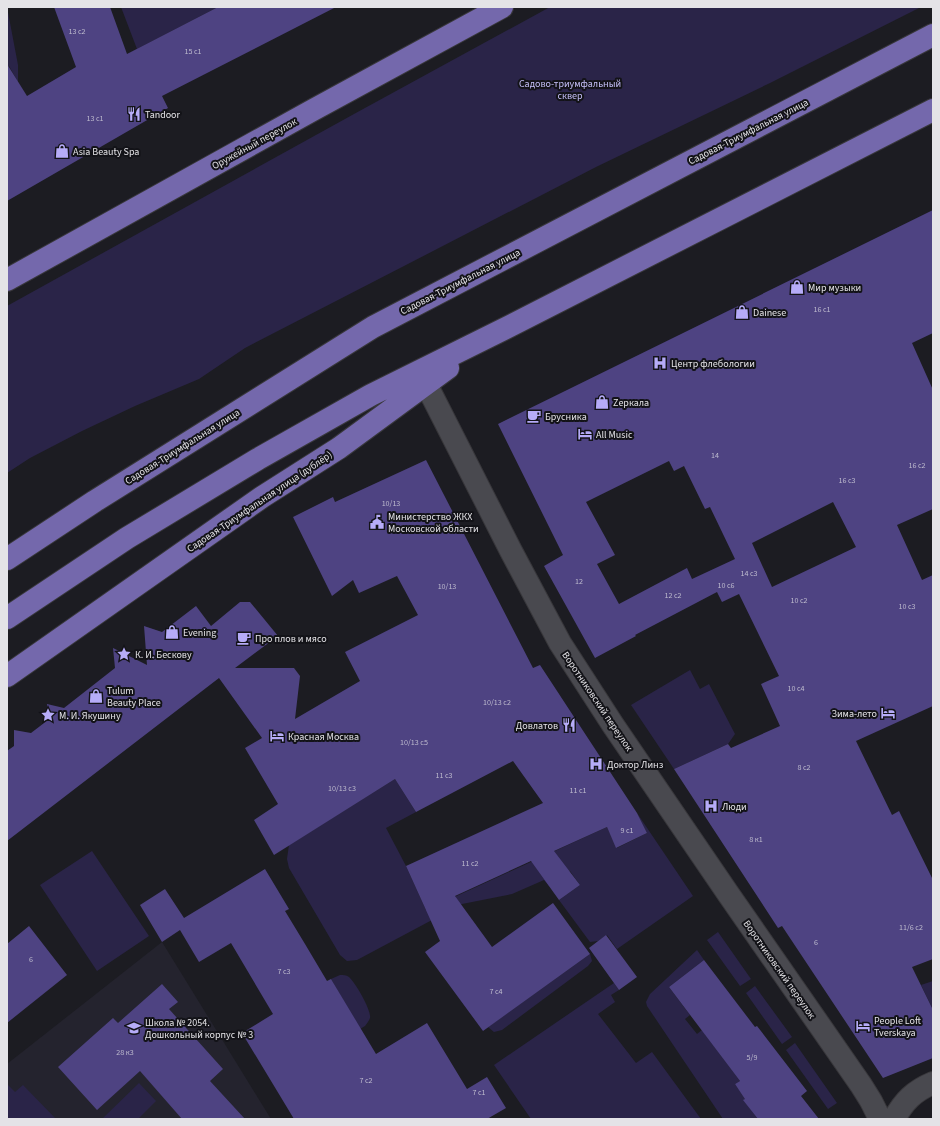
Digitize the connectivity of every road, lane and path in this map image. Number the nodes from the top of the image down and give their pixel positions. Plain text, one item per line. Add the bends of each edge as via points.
1 (502, 7) edge
2 (933, 35) edge
3 (933, 110) edge
4 (7, 280) edge
5 (510, 326) junction
6 (426, 384) junction
7 (7, 559) edge
8 (7, 618) edge
9 (7, 676) edge
10 (933, 1083) edge
11 (880, 1119) edge
12 (894, 1119) edge

1 - 4 main road, Оружейный переулок
2 - 7 main road, Садовая-Триумфальная улица via 372,327
3 - 5 main road
5 - 6 main road, Садовая-Триумфальная улица (дублёр)
5 - 8 main road via 371,395 258,459 127,538
6 - 9 main road, Садовая-Триумфальная улица (дублёр) via 339,448 262,497
6 - 11 street, Воротниковский переулок via 560,643 729,895 861,1085
10 - 12 street via 902,1105

